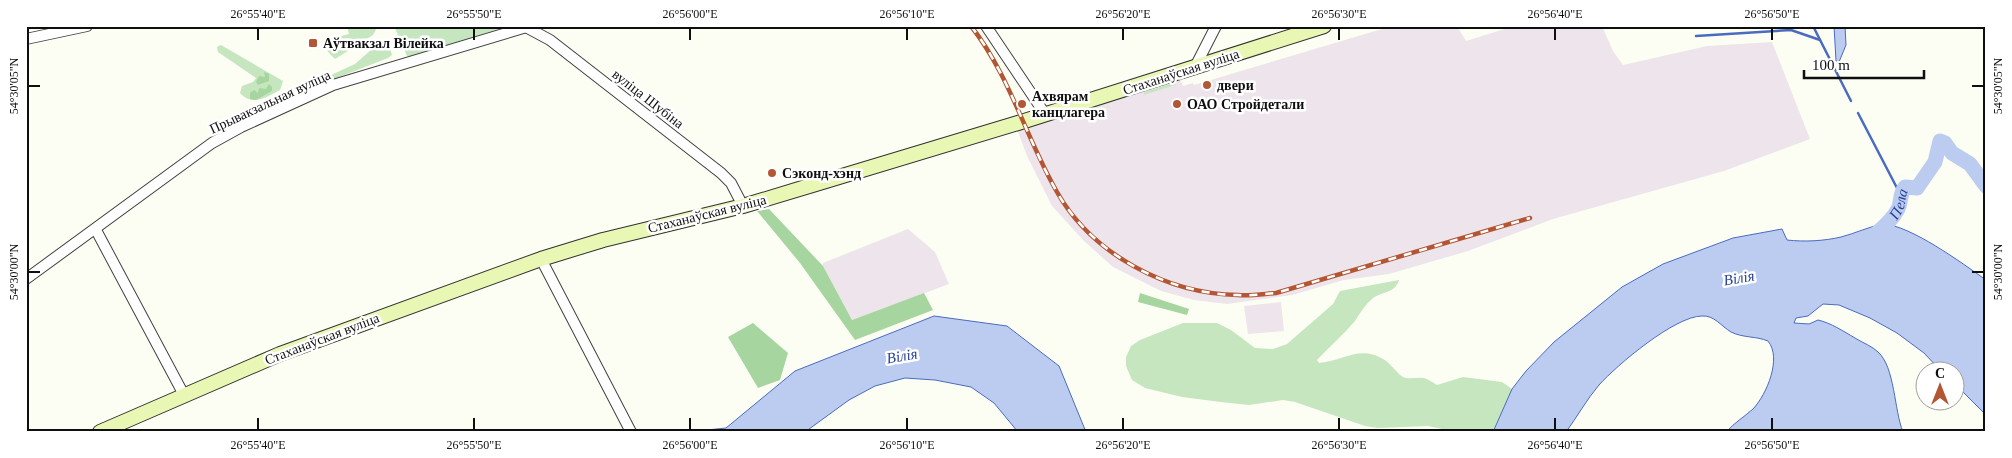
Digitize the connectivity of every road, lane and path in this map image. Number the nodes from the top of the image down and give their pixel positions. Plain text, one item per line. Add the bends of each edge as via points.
1 (87, 26) edge
2 (986, 26) edge
3 (1216, 26) edge
4 (1324, 26) edge
5 (527, 27) edge
6 (26, 39) edge
7 (1195, 67) junction
8 (1045, 114) junction
9 (743, 206) junction
10 (96, 230) junction
11 (541, 259) junction
12 (26, 279) edge
13 (184, 395) junction
14 (100, 432) edge
15 (631, 432) edge

1 - 6 street
2 - 8 street
3 - 7 street
4 - 7 street, Стаханаўская вуліца
5 - 9 street, вуліца Шубіна via 550,40 721,173 731,183
5 - 10 street, Прывакзальная вуліца via 333,85 241,127 212,143
7 - 8 street, Стаханаўская вуліца
8 - 9 street, Стаханаўская вуліца
9 - 11 street, Стаханаўская вуліца via 603,240
10 - 12 street, Прывакзальная вуліца
10 - 13 street
11 - 13 street, Стаханаўская вуліца via 280,354
11 - 15 street
13 - 14 street, Стаханаўская вуліца

